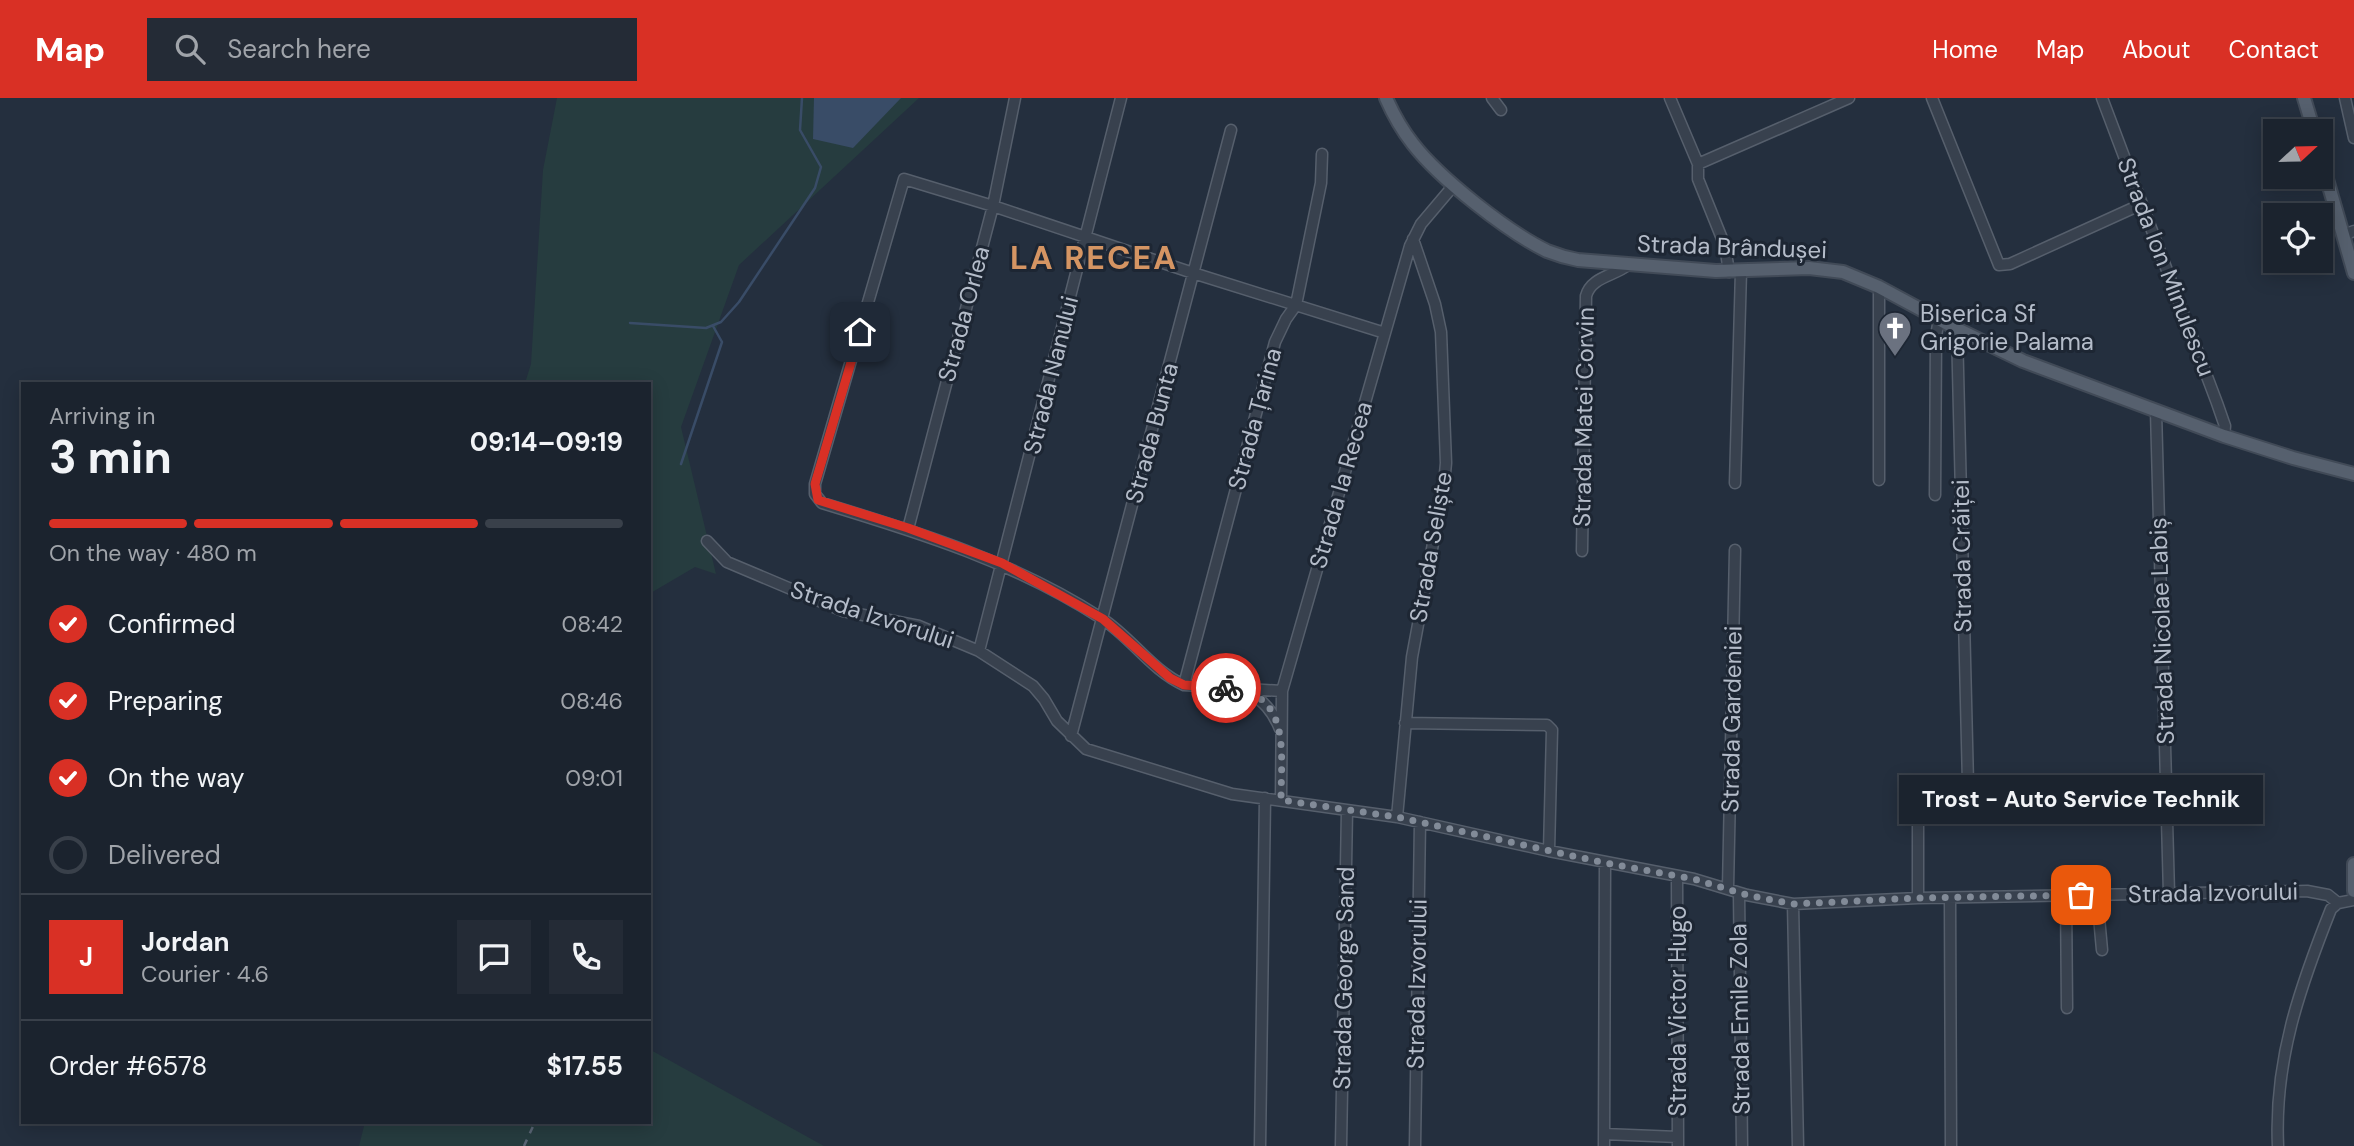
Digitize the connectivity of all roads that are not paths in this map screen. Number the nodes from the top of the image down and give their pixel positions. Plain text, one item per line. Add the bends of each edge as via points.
1 (1015, 98) edge
2 (1121, 98) edge
3 (1386, 98) edge
4 (1492, 98) edge
5 (1670, 98) edge
6 (1849, 98) edge
7 (1932, 98) edge
8 (2102, 98) edge
9 (2304, 98) edge
10 (2345, 98) edge
11 (1501, 110) dead end
12 (2310, 119) edge
13 (1231, 130) dead end
14 (2354, 138) edge
15 (1322, 154) dead end
16 (1698, 164) junction
17 (1454, 185) junction
18 (2333, 189) edge
19 (2143, 204) junction
20 (993, 206) junction
21 (2349, 233) edge
22 (1086, 237) junction
23 (1413, 239) junction
24 (1628, 265) junction
25 (1735, 271) junction
26 (1193, 273) junction
27 (2354, 273) edge
28 (1879, 287) junction
29 (1296, 305) junction
30 (1940, 319) junction
31 (1957, 329) junction
32 (1385, 333) junction
33 (2157, 411) junction
34 (2224, 436) junction
35 (2354, 474) edge
36 (1879, 480) dead end
37 (1735, 483) dead end
38 (1935, 495) dead end
39 (908, 528) junction
40 (707, 541) dead end
41 (1735, 550) dead end
42 (1582, 551) dead end
43 (1002, 563) junction
44 (1103, 619) junction
45 (979, 651) junction
46 (1184, 685) junction
47 (1244, 689) junction
48 (1282, 691) junction
49 (1405, 723) junction
50 (1282, 735) junction
51 (1071, 736) junction
52 (1968, 784) dead end
53 (1265, 798) junction
54 (1281, 800) junction
55 (1347, 810) junction
56 (1918, 810) dead end
57 (1397, 817) junction
58 (1420, 822) junction
59 (1549, 851) junction
60 (1605, 863) junction
61 (2354, 864) edge
62 (1677, 876) junction
63 (1734, 891) junction
64 (2354, 891) edge
65 (2169, 894) junction
66 (2097, 895) junction
67 (2066, 896) junction
68 (1918, 898) junction
69 (1950, 898) junction
70 (2354, 900) edge
71 (2338, 903) junction
72 (1793, 904) junction
73 (2102, 950) dead end
74 (2067, 1008) dead end
75 (1604, 1135) junction
76 (1678, 1142) edge
77 (1259, 1146) edge
78 (1341, 1146) edge
79 (1415, 1146) edge
80 (1604, 1146) edge
81 (1742, 1146) edge
82 (1798, 1146) edge
83 (1951, 1146) edge
84 (2278, 1146) edge

1 - 20 street, Strada Orlea
2 - 22 street, Strada Nanului
3 - 17 main road, Strada Brândușei via 1415,146
4 - 11 street
5 - 16 street
6 - 16 street
7 - 19 street via 1999,265
8 - 19 street, Strada Ion Minulescu
9 - 12 main road
10 - 14 street
13 - 26 street, Strada Bunta
15 - 29 street, Strada Țarina via 1321,183
16 - 25 street via 1698,179
17 - 23 street, Strada la Recea
17 - 24 main road, Strada Brândușei via 1547,250 1578,260
18 - 21 main road
19 - 34 street, Strada Ion Minulescu via 2217,403
20 - 22 street
20 - 39 street, Strada Orlea
20 - 39 street via 904,179 815,484 822,503
21 - 27 main road
22 - 26 street
22 - 43 street, Strada Nanului
23 - 32 street, Strada la Recea
23 - 49 street, Strada Seliște via 1441,332 1446,463
24 - 25 main road, Strada Brândușei
24 - 42 street, Strada Matei Corvin via 1594,282 1586,296
25 - 28 main road, Strada Brândușei via 1827,270 1860,277
25 - 37 street
26 - 29 street
26 - 44 street, Strada Bunta
28 - 30 main road, Strada Brândușei
28 - 36 street
29 - 32 street
29 - 46 street, Strada Țarina via 1275,342
30 - 31 main road, Strada Brândușei
30 - 38 street via 1936,336
31 - 33 main road, Strada Brândușei via 2023,361
31 - 52 street, Strada Crăiței
32 - 48 street, Strada la Recea
33 - 34 main road, Strada Brândușei
33 - 65 street, Strada Nicolae Labiș
34 - 35 main road, Strada Brândușei
39 - 43 street
40 - 45 street, Strada Izvorului via 727,562 843,611 919,626
41 - 63 street, Strada Gardeniei
43 - 44 street
43 - 45 street, Strada Nanului
44 - 46 street
44 - 51 street, Strada Bunta
45 - 51 street, Strada Izvorului via 1033,686
46 - 47 street
47 - 48 street
47 - 50 street via 1269,708
48 - 50 street, Strada la Recea
49 - 57 street, Strada Seliște
49 - 59 street via 1547,725 1552,730
50 - 54 street, Strada la Recea
51 - 53 street, Strada Izvorului via 1086,749 1232,794
53 - 54 street, Strada Izvorului
53 - 77 street
54 - 55 street, Strada Izvorului
55 - 57 street, Strada Izvorului
55 - 78 street, Strada George Sand
56 - 68 street
57 - 58 street, Strada Izvorului
58 - 59 street, Strada Izvorului
58 - 79 street, Strada Izvorului
59 - 60 street, Strada Izvorului
60 - 62 street, Strada Izvorului
60 - 75 street
61 - 64 main road
62 - 63 street, Strada Izvorului
62 - 76 street, Strada Victor Hugo
63 - 72 street, Strada Izvorului
63 - 81 street, Strada Emile Zola
65 - 66 street, Strada Izvorului
65 - 71 street, Strada Izvorului via 2307,891 2328,895
66 - 67 street, Strada Izvorului
66 - 73 street
67 - 69 street, Strada Izvorului
67 - 74 street
68 - 69 street, Strada Izvorului
68 - 72 street, Strada Izvorului
69 - 83 street
70 - 71 street
71 - 84 street via 2331,909 2295,1005 2281,1076
72 - 82 street
75 - 76 street
75 - 80 street

